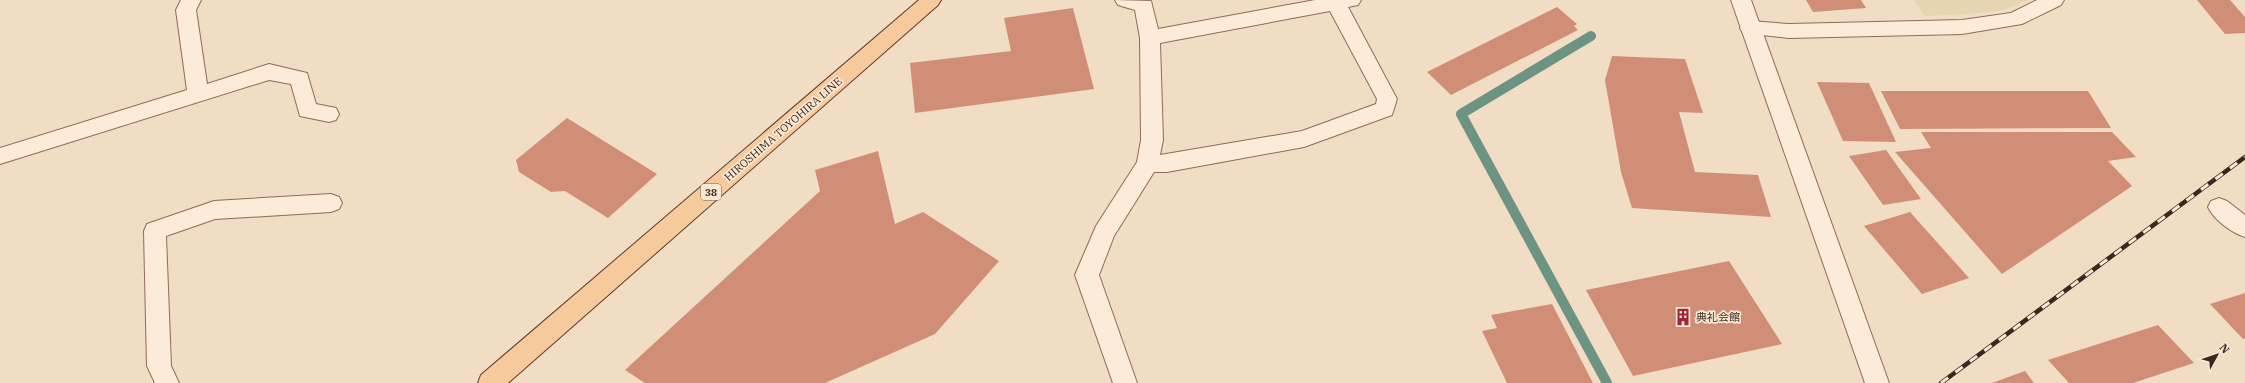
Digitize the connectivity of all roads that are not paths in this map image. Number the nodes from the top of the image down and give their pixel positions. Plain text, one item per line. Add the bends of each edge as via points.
1 (191, 0) edge
2 (931, 0) edge
3 (1125, 0) edge
4 (1740, 0) edge
5 (2054, 0) edge
6 (1344, 1) edge
7 (1750, 28) junction
8 (1150, 38) junction
9 (198, 93) junction
10 (329, 114) dead end
11 (0, 156) edge
12 (1148, 163) junction
13 (331, 203) dead end
14 (2219, 207) dead end
15 (2245, 228) edge
16 (167, 383) edge
17 (490, 383) edge
18 (1125, 383) edge
19 (1877, 383) edge

1 - 9 street via 186,10
2 - 17 main road, HIROSHIMA TOYOHIRA LINE / 38
3 - 8 street via 1144,6
4 - 7 street
5 - 7 street via 2015,19 1962,27 1789,30
6 - 8 street
6 - 12 street via 1387,99 1385,109 1304,140 1168,164
7 - 19 street
8 - 12 street via 1152,140
9 - 10 street via 269,72 300,78 307,110
9 - 11 street
12 - 18 street via 1104,233 1087,275
13 - 16 street via 214,210 155,231 159,366
14 - 15 street

